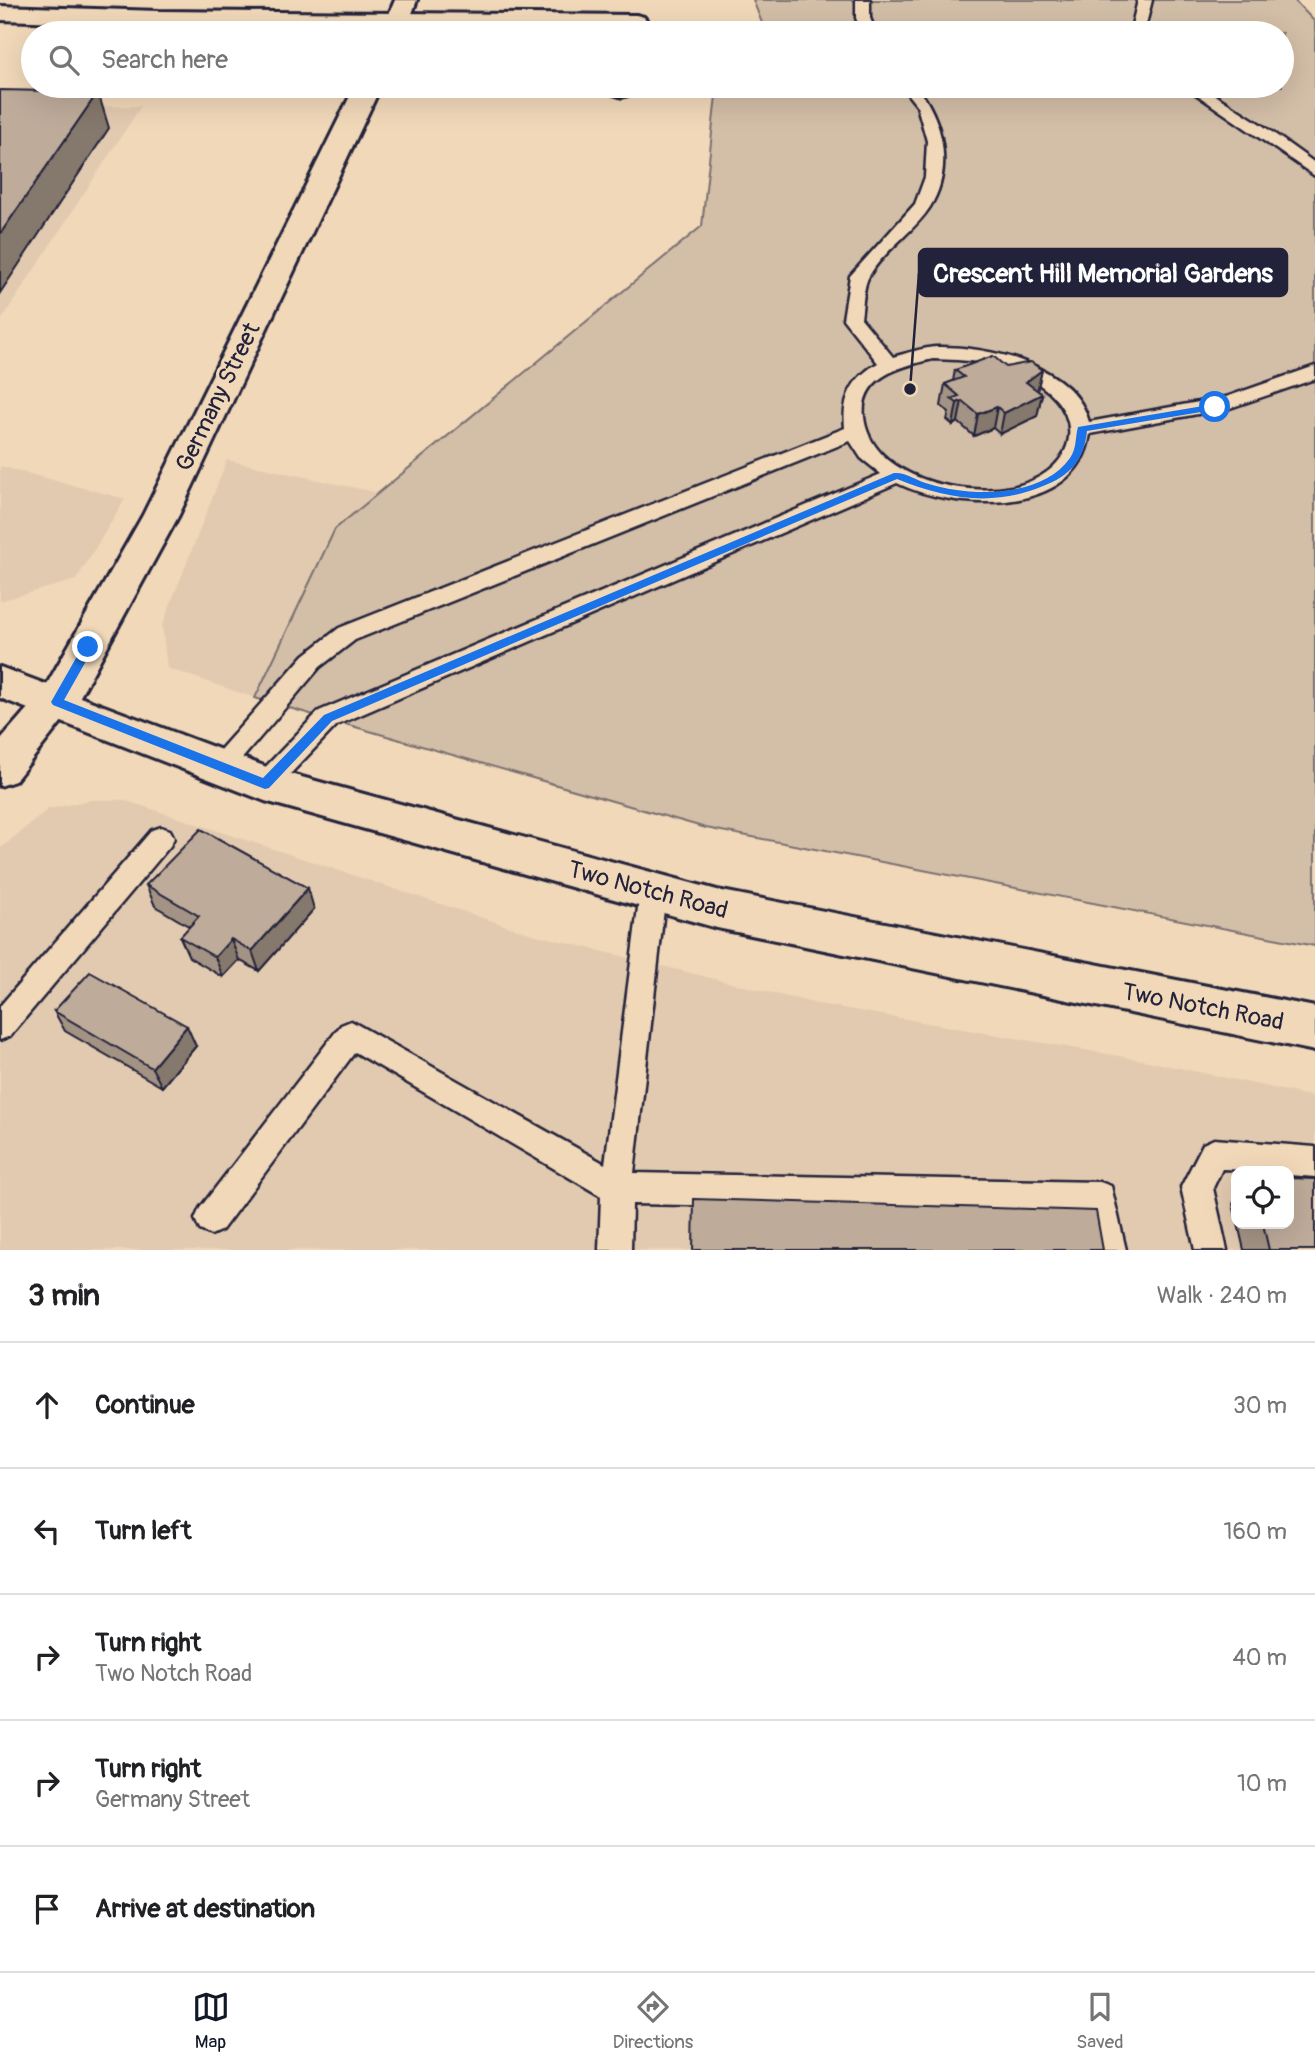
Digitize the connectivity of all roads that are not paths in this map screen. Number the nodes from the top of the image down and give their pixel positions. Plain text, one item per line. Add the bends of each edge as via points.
1 (863, 0) edge
2 (1145, 0) edge
3 (165, 9) edge
4 (0, 13) edge
5 (400, 18) edge
6 (635, 18) edge
7 (864, 21) edge
8 (1140, 21) edge
9 (362, 98) edge
10 (918, 98) edge
11 (1210, 98) edge
12 (1315, 172) edge
13 (889, 364) junction
14 (1315, 372) edge
15 (1082, 429) junction
16 (854, 432) junction
17 (897, 475) junction
18 (0, 682) edge
19 (57, 702) junction
20 (220, 767) junction
21 (0, 769) edge
22 (265, 784) junction
23 (161, 838) dead end
24 (653, 892) junction
25 (0, 1027) edge
26 (1315, 1029) edge
27 (1315, 1161) edge
28 (617, 1188) junction
29 (211, 1219) dead end
30 (615, 1250) edge
31 (1110, 1250) edge
32 (1211, 1250) edge

1 - 7 lane
2 - 8 lane
3 - 4 street
3 - 5 street
5 - 6 street
9 - 19 street, Germany Street via 161,515
10 - 13 lane via 934,141 933,177 923,205 859,276 852,319
11 - 12 lane
13 - 15 lane via 933,353 1005,361 1035,373 1062,393
13 - 16 lane via 869,377 855,395
14 - 15 lane via 1215,407
15 - 17 lane via 1075,459 1058,477 1019,493 961,495
16 - 17 lane via 874,459
16 - 20 lane via 347,634 312,661
17 - 22 lane via 328,718
18 - 19 street, Two Notch Road
19 - 20 street, Two Notch Road
19 - 21 street, Germany Street
20 - 22 street, Two Notch Road
22 - 24 street, Two Notch Road
23 - 25 lane
24 - 26 street, Two Notch Road via 717,909
24 - 28 lane
27 - 32 lane via 1214,1154 1197,1187
28 - 29 lane via 351,1034
28 - 30 lane
28 - 31 lane via 1100,1197

